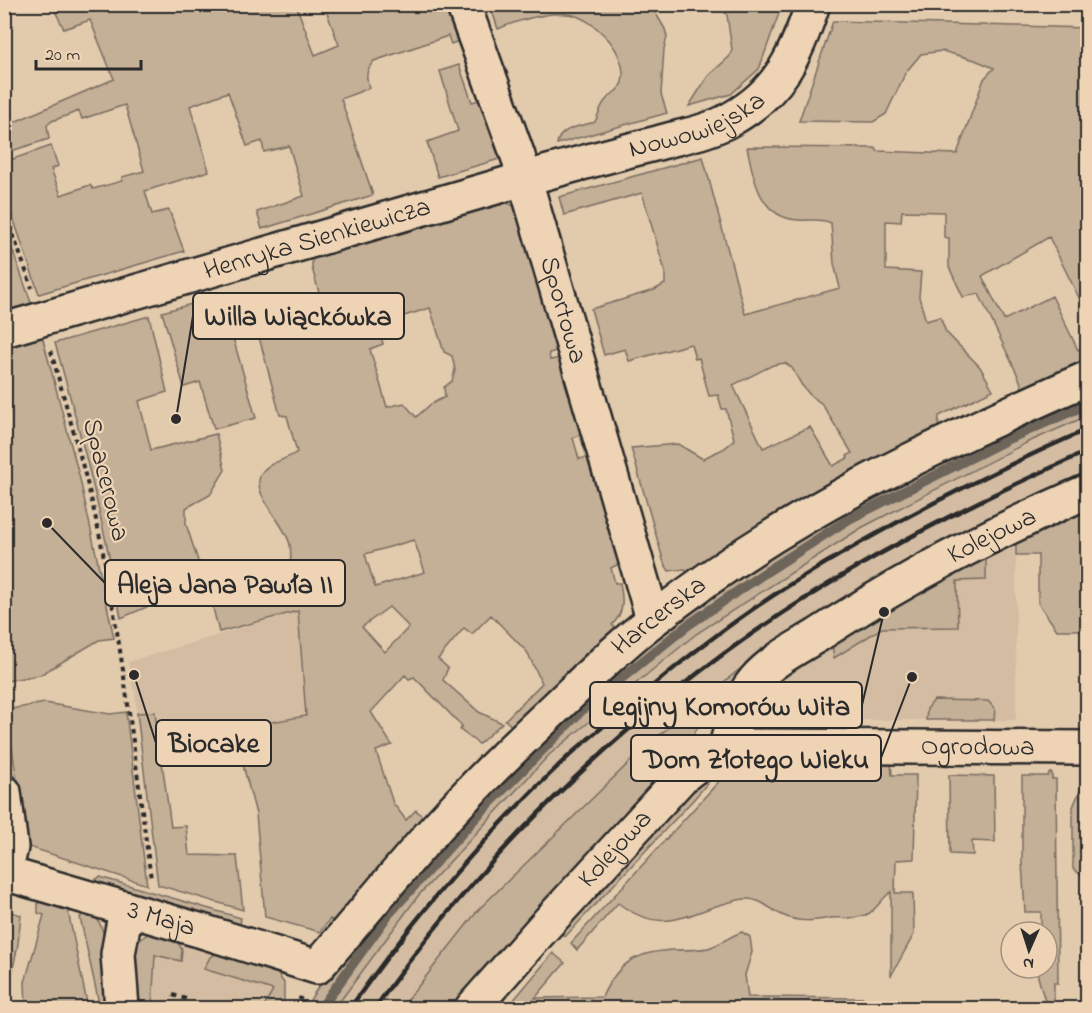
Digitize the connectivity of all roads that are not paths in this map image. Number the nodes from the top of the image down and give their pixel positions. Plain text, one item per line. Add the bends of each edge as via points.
1 (463, 4) edge
2 (813, 4) edge
3 (525, 179) junction
4 (4, 330) edge
5 (1088, 378) edge
6 (1088, 491) edge
7 (653, 619) junction
8 (1088, 748) edge
9 (725, 751) junction
10 (4, 792) edge
11 (5, 873) edge
12 (126, 909) junction
13 (317, 967) joint
14 (122, 1008) edge
15 (472, 1008) edge

1 - 3 street, Sportowa
2 - 3 street, Nowowiejska via 786,69 765,94 730,120
3 - 4 street, Henryka Sienkiewicza
3 - 7 street, Sportowa
5 - 7 street, Harcerska via 852,489 770,536
6 - 9 street, Kolejowa via 1010,526 897,586 763,672 740,704
7 - 13 street, Harcerska via 595,670 440,823
8 - 9 street, Ogrodowa via 744,746
9 - 15 street, Kolejowa via 681,778
10 - 11 street via 11,847
11 - 12 street, 3 Maja
12 - 13 street, 3 Maja
12 - 14 street via 118,954

